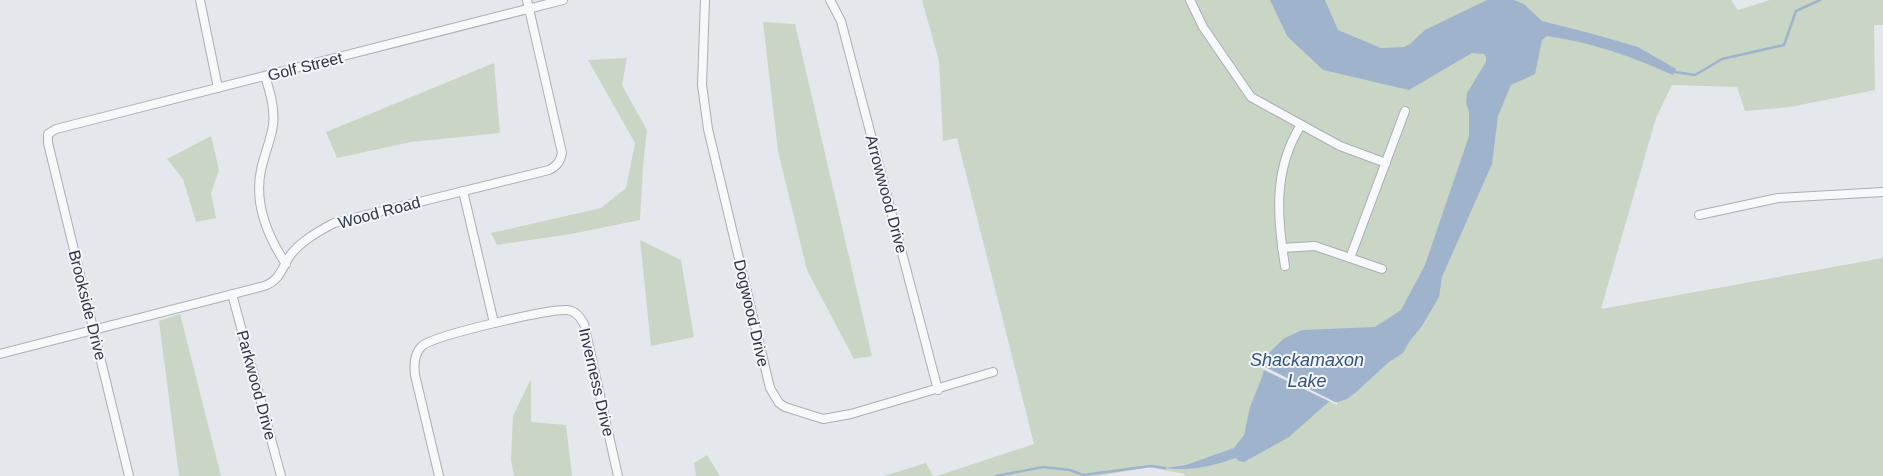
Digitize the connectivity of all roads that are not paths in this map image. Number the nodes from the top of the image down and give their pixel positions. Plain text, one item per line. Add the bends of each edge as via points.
1 (200, 0) edge
2 (527, 0) edge
3 (563, 0) edge
4 (705, 0) edge
5 (830, 0) edge
6 (1190, 0) edge
7 (529, 9) junction
8 (265, 76) junction
9 (218, 88) junction
10 (1406, 112) dead end
11 (1301, 124) junction
12 (48, 134) joint
13 (1386, 163) junction
14 (462, 191) junction
15 (1883, 192) edge
16 (1699, 215) dead end
17 (1282, 248) junction
18 (1350, 258) junction
19 (286, 264) junction
20 (1285, 266) dead end
21 (1382, 269) dead end
22 (232, 294) junction
23 (494, 323) junction
24 (94, 331) junction
25 (0, 354) edge
26 (993, 372) dead end
27 (938, 390) junction
28 (129, 476) edge
29 (282, 476) edge
30 (439, 476) edge
31 (618, 476) edge

1 - 9 street
2 - 7 street, Wood Road
3 - 7 street, Golf Street
4 - 27 street, Dogwood Drive via 702,85 708,129 773,395 785,407 823,420
5 - 27 street, Arrowwood Drive via 841,21
6 - 11 street via 1203,27 1247,92
7 - 8 street, Golf Street
7 - 14 street, Wood Road via 561,159 549,170
8 - 9 street, Golf Street
8 - 19 street via 273,125 261,168 259,197 269,232
9 - 12 street, Golf Street via 56,129
10 - 13 street
11 - 13 street via 1340,146
11 - 17 street via 1288,148 1280,176
12 - 24 street, Brookside Drive
13 - 18 street
14 - 19 street, Wood Road via 334,223 310,238
14 - 23 street
15 - 16 street via 1778,198
17 - 18 street via 1314,246
17 - 20 street
18 - 21 street
19 - 22 street, Wood Road via 271,283
22 - 24 street, Wood Road
22 - 29 street, Parkwood Drive
23 - 30 street via 430,341 415,359 415,375
23 - 31 street, Inverness Drive via 556,311 574,312 580,316 588,335
24 - 25 street, Wood Road
24 - 28 street, Brookside Drive
26 - 27 street, Dogwood Drive

